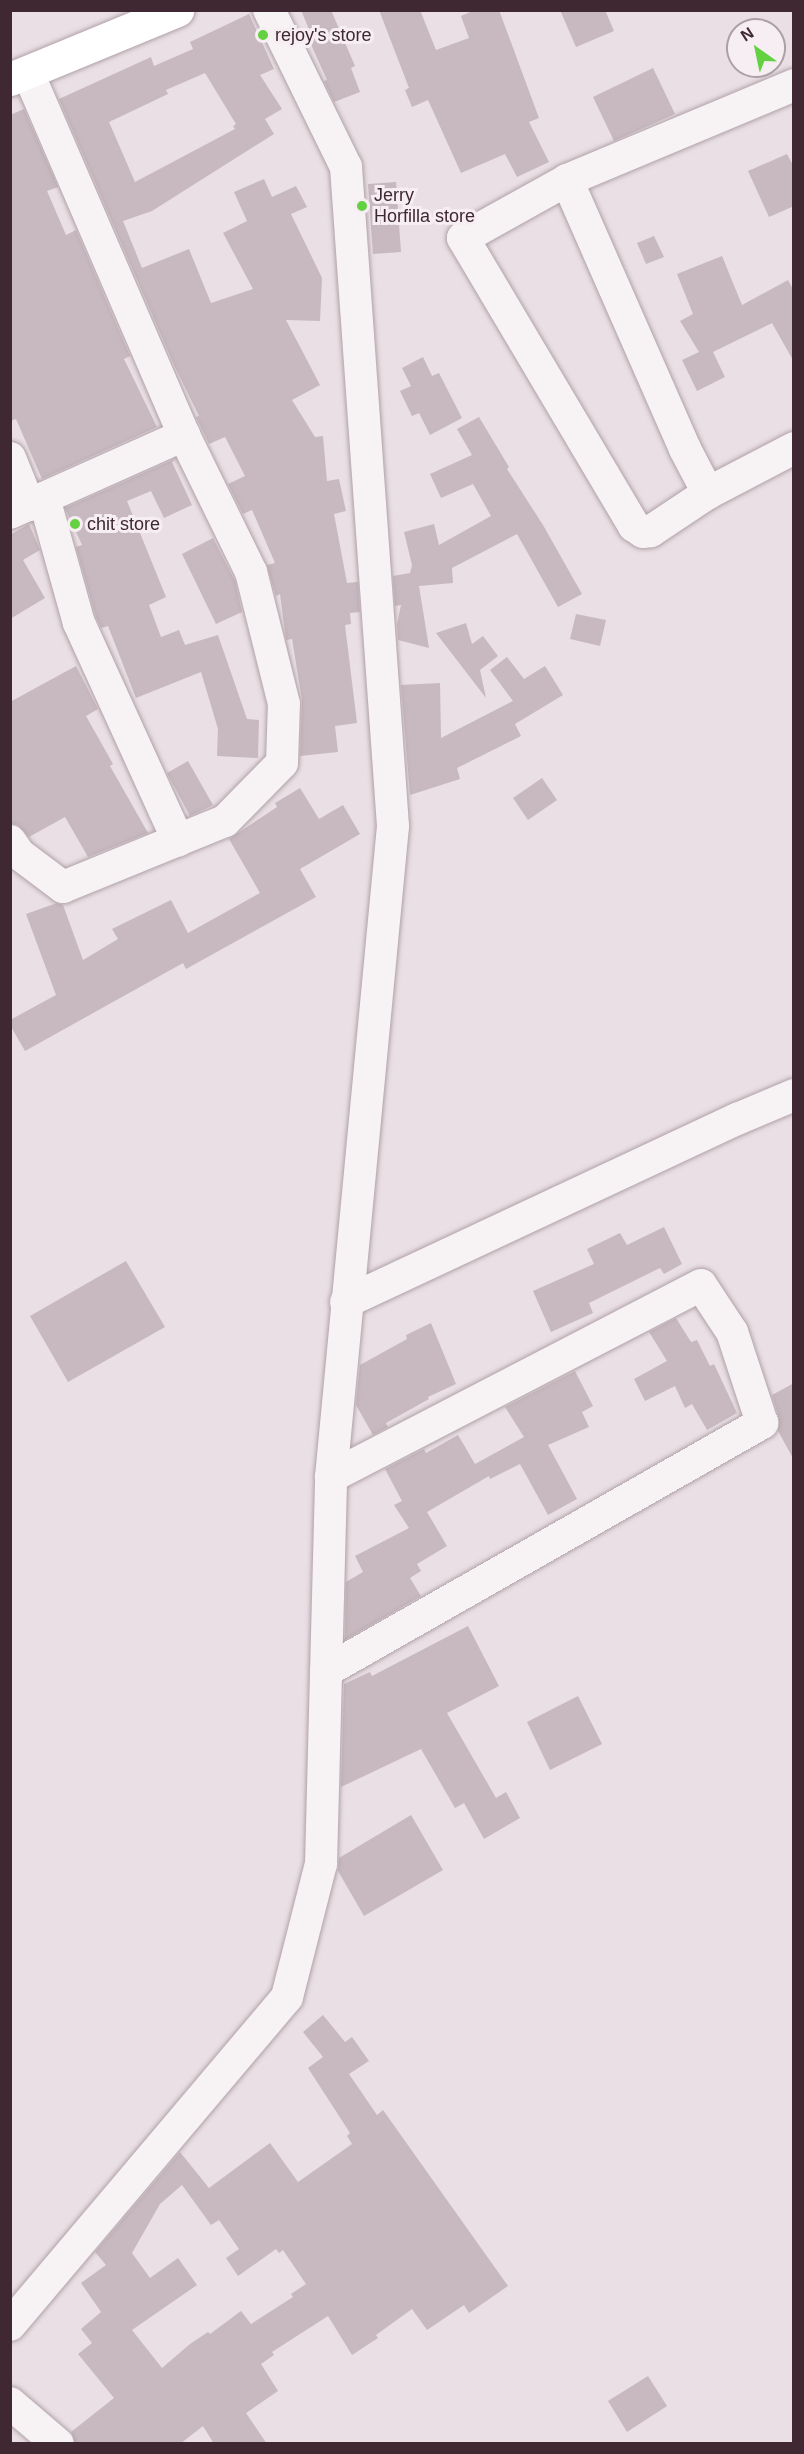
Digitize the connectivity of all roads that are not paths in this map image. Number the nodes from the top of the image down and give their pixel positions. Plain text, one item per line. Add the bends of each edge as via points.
1 (177, 10) edge
2 (269, 10) edge
3 (19, 76) edge
4 (794, 85) edge
5 (567, 180) junction
6 (184, 435) junction
7 (794, 448) edge
8 (10, 458) edge
9 (708, 493) junction
10 (28, 506) edge
11 (178, 840) junction
12 (10, 841) edge
13 (794, 1095) edge
14 (346, 1302) junction
15 (331, 1478) junction
16 (326, 1671) junction
17 (10, 2325) edge
18 (10, 2403) edge
19 (58, 2444) edge

1 - 3 main road
2 - 14 street via 346,167 393,826
3 - 6 street
4 - 5 street
5 - 9 street
5 - 9 street via 463,238 634,526 651,531
6 - 10 street
6 - 11 street via 251,572 284,704 282,763 225,821
7 - 9 street
8 - 10 street
10 - 11 street
11 - 12 street via 63,887 19,854
13 - 14 street
14 - 15 street
15 - 16 street
15 - 16 street via 700,1285 732,1332 762,1423
16 - 17 street via 321,1864 287,1997
18 - 19 street

